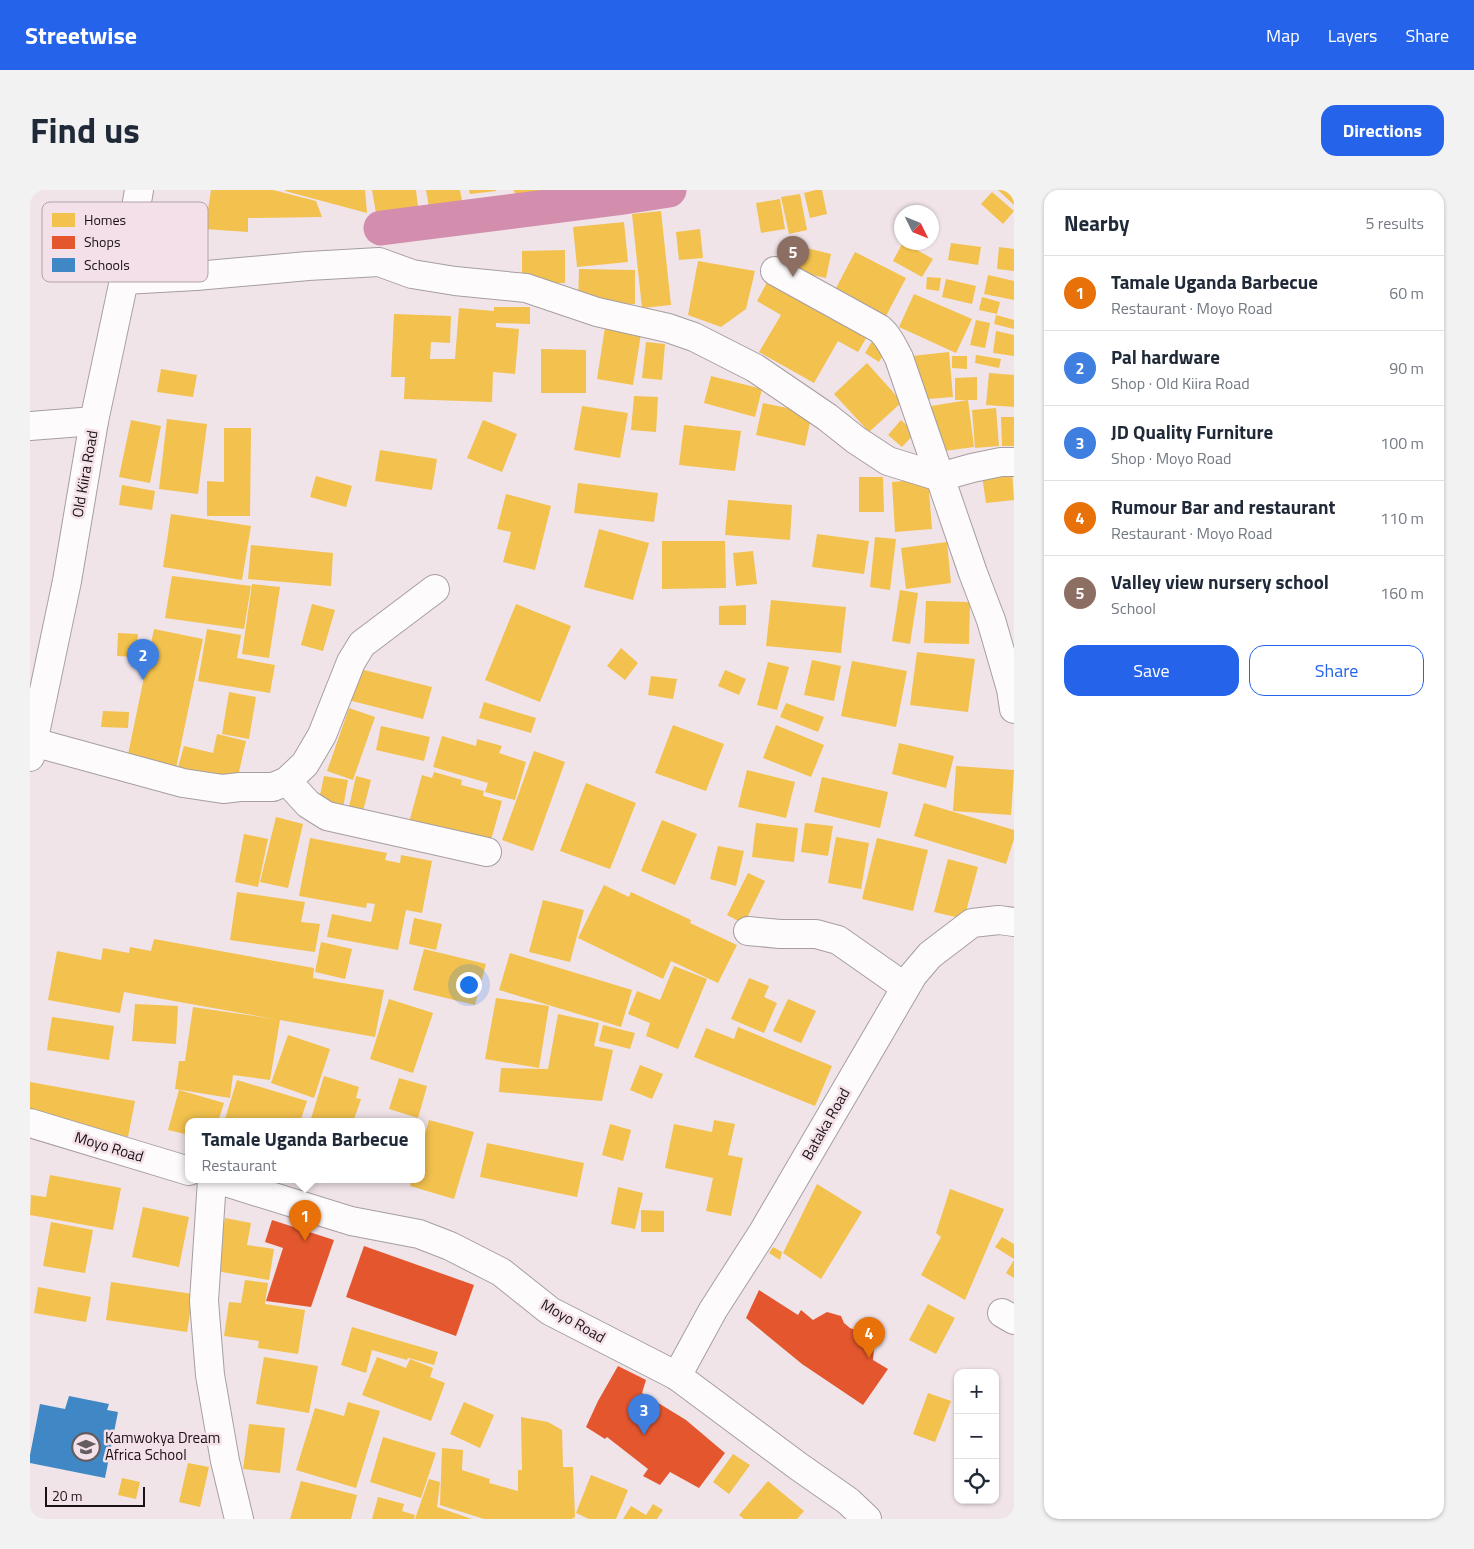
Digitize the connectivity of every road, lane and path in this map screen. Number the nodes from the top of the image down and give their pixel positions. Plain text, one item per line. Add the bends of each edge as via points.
1 (775, 271) dead end
2 (208, 275) edge
3 (124, 282) edge
4 (94, 421) junction
5 (30, 426) edge
6 (1014, 462) edge
7 (940, 477) junction
8 (436, 589) dead end
9 (1014, 709) edge
10 (32, 750) edge
11 (287, 781) junction
12 (487, 852) dead end
13 (1014, 922) edge
14 (748, 931) dead end
15 (905, 988) junction
16 (30, 1123) edge
17 (185, 1170) edge
18 (212, 1183) edge
19 (229, 1183) edge
20 (677, 1376) junction
21 (238, 1519) edge
22 (867, 1519) edge

1 - 7 street via 886,334 898,358
2 - 7 street via 379,262 412,274 526,288 596,312 668,328 694,338 755,368 888,461
3 - 4 street, Old Kiira Road
4 - 5 street
4 - 10 street, Old Kiira Road via 67,581
6 - 7 street via 1001,462
7 - 9 street via 991,620
8 - 11 street via 362,644 351,662 322,735 305,764
10 - 11 street via 223,789 273,787
11 - 12 street via 308,804 327,816
13 - 15 street, Bataka Road via 972,923 930,955
14 - 15 street via 816,934 838,940
15 - 20 street, Bataka Road
16 - 17 street, Moyo Road
18 - 21 street via 204,1301 210,1375
19 - 20 street, Moyo Road via 351,1221 419,1234 450,1246 501,1272 550,1311
20 - 22 street, Moyo Road via 848,1501

